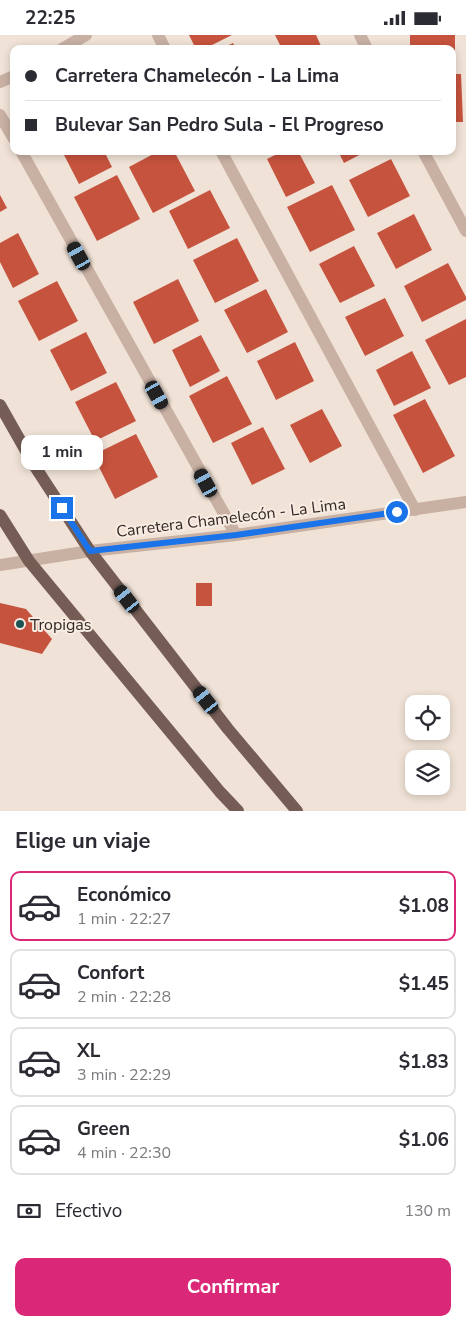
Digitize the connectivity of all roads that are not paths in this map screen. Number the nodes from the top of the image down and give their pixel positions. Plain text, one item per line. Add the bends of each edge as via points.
1 (86, 35) edge
2 (69, 45) edge
3 (0, 115) edge
4 (10, 132) edge
5 (23, 155) edge
6 (223, 155) edge
7 (425, 155) edge
8 (466, 231) edge
9 (0, 405) edge
10 (466, 502) edge
11 (415, 510) junction
12 (0, 515) edge
13 (236, 535) junction
14 (90, 551) junction
15 (29, 561) junction
16 (0, 565) edge
17 (238, 811) edge
18 (297, 811) edge

1 - 2 street
3 - 4 street
5 - 13 street
6 - 11 street
7 - 8 street
9 - 14 main road via 34,465
10 - 11 street, Carretera Chamelecón - La Lima
11 - 13 street, Carretera Chamelecón - La Lima
12 - 15 main road
13 - 14 street, Carretera Chamelecón - La Lima
14 - 15 street, Carretera Chamelecón - La Lima
14 - 18 main road via 228,729
15 - 16 street, Carretera Chamelecón - La Lima
15 - 17 main road

